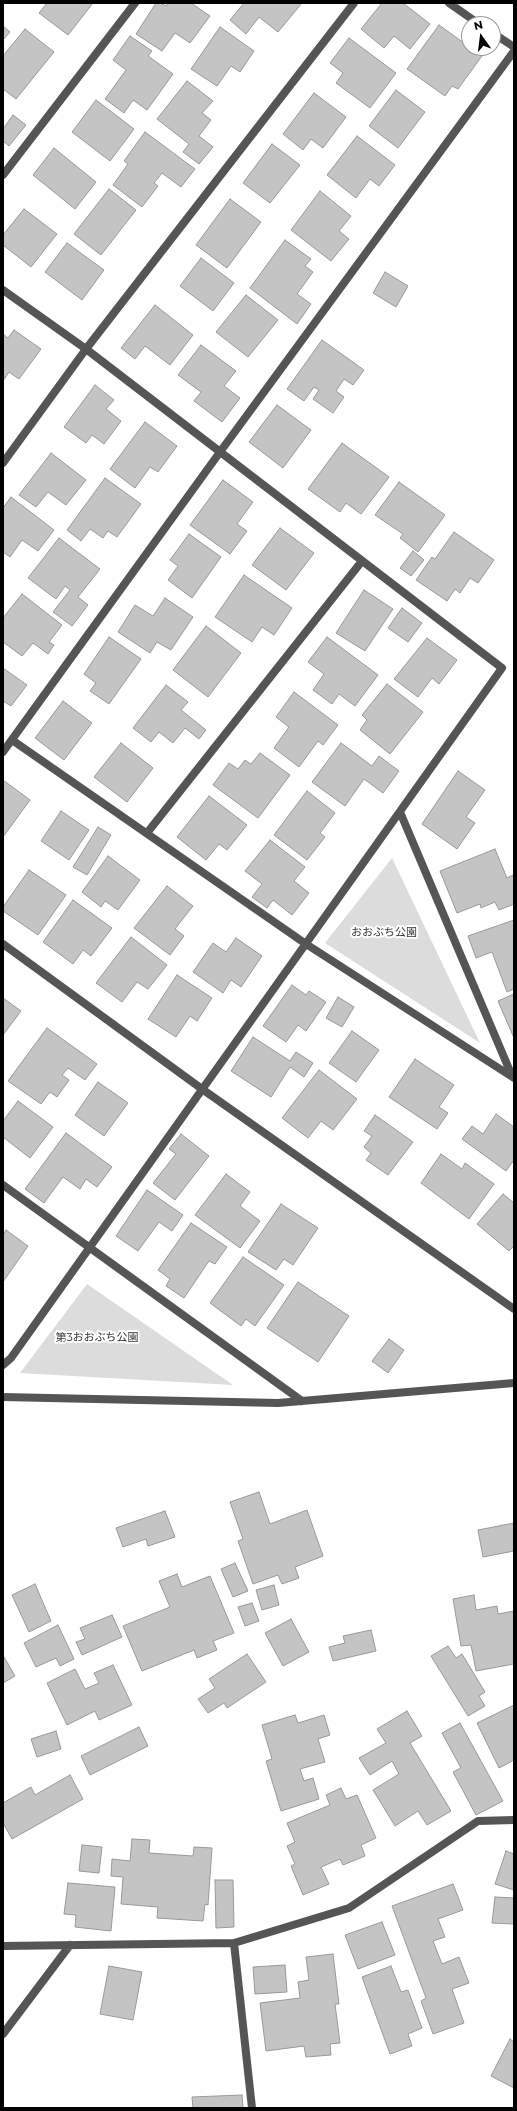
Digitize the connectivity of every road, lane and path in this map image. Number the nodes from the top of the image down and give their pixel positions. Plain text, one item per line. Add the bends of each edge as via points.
1 (135, 3) edge
2 (354, 3) edge
3 (448, 3) edge
4 (468, 16) edge
5 (501, 38) edge
6 (514, 47) edge
7 (514, 52) edge
8 (3, 175) edge
9 (3, 290) edge
10 (86, 349) junction
11 (220, 452) junction
12 (3, 463) edge
13 (362, 560) junction
14 (12, 740) junction
15 (3, 752) edge
16 (400, 812) junction
17 (147, 833) junction
18 (3, 944) edge
19 (306, 944) junction
20 (513, 1077) edge
21 (202, 1089) junction
22 (3, 1185) edge
23 (90, 1246) junction
24 (514, 1309) edge
25 (3, 1365) edge
26 (514, 1383) edge
27 (3, 1397) edge
28 (302, 1401) junction
29 (514, 1820) edge
30 (234, 1943) junction
31 (70, 1945) junction
32 (3, 1946) edge
33 (3, 2034) edge
34 (252, 2108) edge

1 - 8 street
2 - 10 street
3 - 4 street
5 - 6 street
7 - 11 street
9 - 10 street
10 - 11 street
10 - 12 street
11 - 13 street
11 - 14 street
13 - 16 street via 502,668
13 - 17 street
14 - 15 street
14 - 17 street
16 - 19 street
16 - 20 street
17 - 19 street
18 - 21 street
19 - 20 street
19 - 21 street
21 - 23 street
21 - 24 street
22 - 23 street
23 - 25 street via 11,1358
23 - 28 street
26 - 28 street
27 - 28 street via 278,1403
29 - 30 street via 478,1821 350,1908
30 - 31 street
30 - 34 street
31 - 32 street
31 - 33 street

